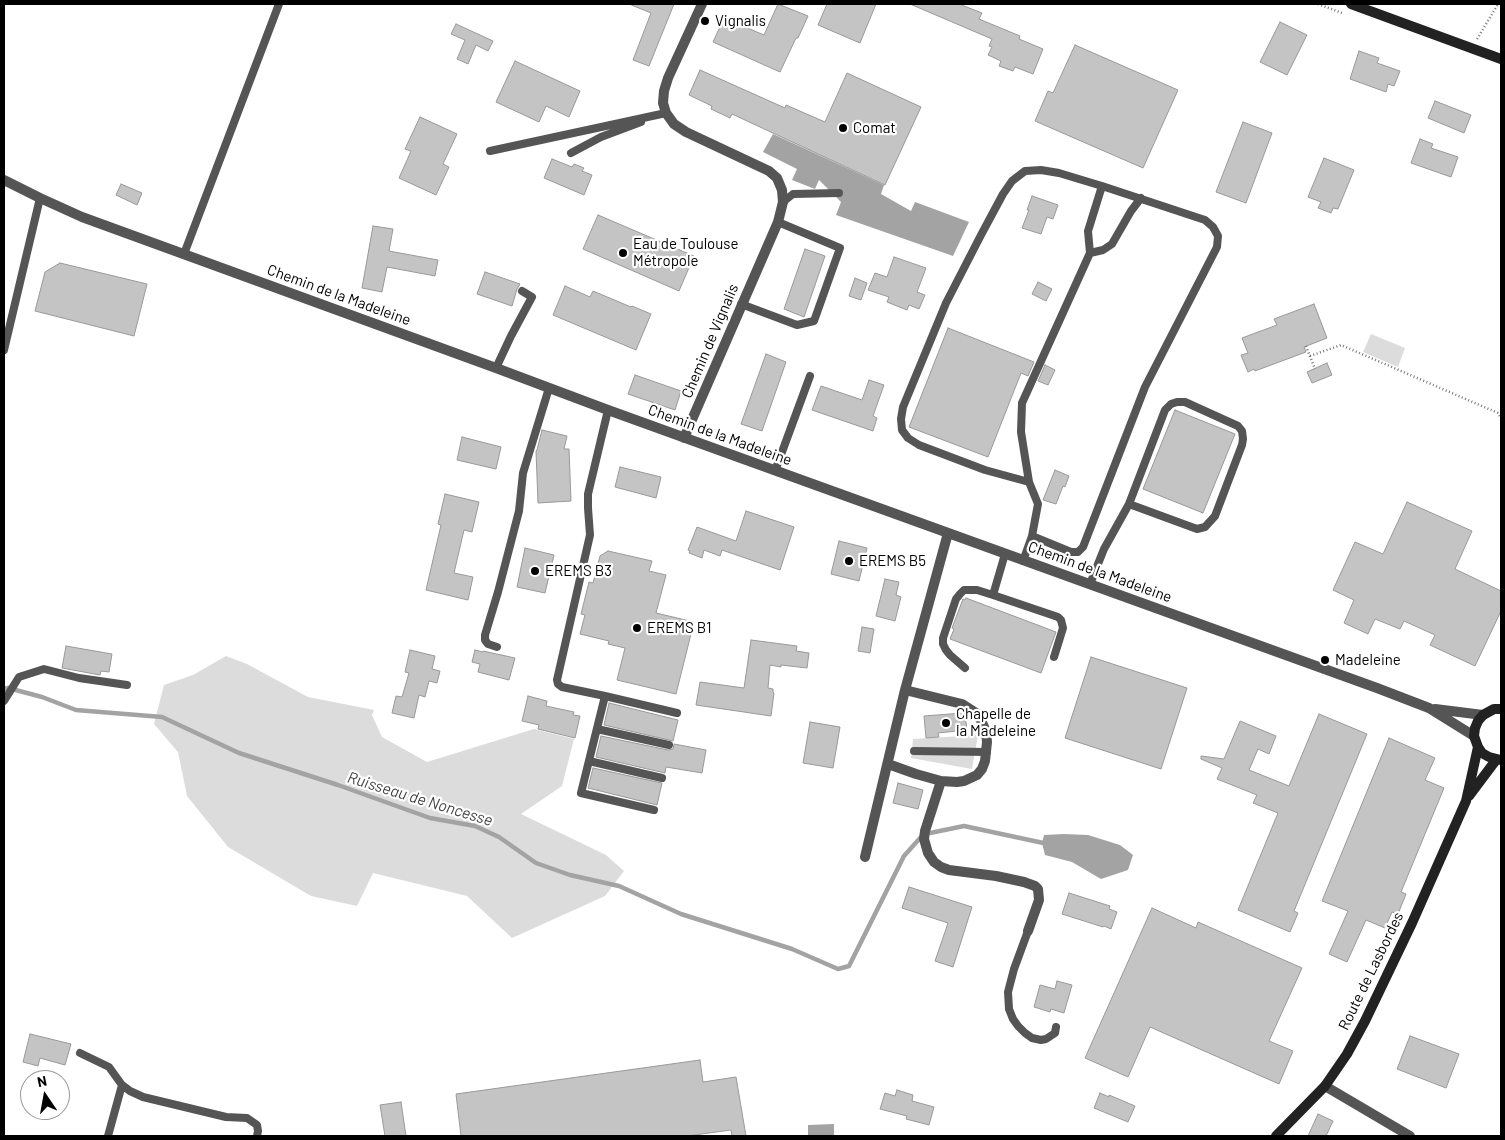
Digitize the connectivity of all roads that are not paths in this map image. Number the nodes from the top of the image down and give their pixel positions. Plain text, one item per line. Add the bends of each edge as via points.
1 (279, 4) edge
2 (702, 4) edge
3 (1351, 4) edge
4 (1501, 59) edge
5 (666, 113) junction
6 (490, 151) dead end
7 (571, 154) dead end
8 (4, 180) edge
9 (1102, 186) junction
10 (839, 193) dead end
11 (40, 198) junction
12 (1141, 198) junction
13 (783, 202) junction
14 (778, 222) junction
15 (1090, 253) junction
16 (184, 254) junction
17 (522, 291) dead end
18 (741, 304) junction
19 (4, 350) edge
20 (496, 368) junction
21 (810, 376) dead end
22 (549, 388) junction
23 (608, 410) junction
24 (684, 438) junction
25 (775, 470) junction
26 (1029, 482) junction
27 (1129, 504) junction
28 (948, 533) junction
29 (1032, 536) junction
30 (1005, 554) junction
31 (1023, 561) junction
32 (1090, 584) junction
33 (993, 595) junction
34 (498, 647) dead end
35 (1054, 658) dead end
36 (965, 668) dead end
37 (127, 686) dead end
38 (905, 690) junction
39 (605, 696) junction
40 (4, 701) edge
41 (1429, 708) junction
42 (1501, 708) edge
43 (677, 713) dead end
44 (1483, 715) junction
45 (597, 729) junction
46 (1474, 736) junction
47 (669, 746) dead end
48 (1478, 747) junction
49 (914, 751) dead end
50 (987, 752) junction
51 (1499, 760) edge
52 (589, 761) junction
53 (888, 764) junction
54 (662, 778) dead end
55 (941, 781) junction
56 (1466, 801) junction
57 (654, 810) dead end
58 (865, 857) dead end
59 (1028, 931) joint
60 (1056, 1027) dead end
61 (80, 1054) dead end
62 (122, 1085) junction
63 (1325, 1086) junction
64 (108, 1136) edge
65 (257, 1136) edge
66 (1276, 1136) edge
67 (1410, 1136) edge

1 - 16 lane
2 - 5 street via 668,78 663,103
3 - 4 street
5 - 6 lane
5 - 7 lane via 601,137
5 - 13 street, Chemin de Vignalis via 686,132 769,171 777,178
8 - 11 street, Chemin de la Madeleine
9 - 12 lane
9 - 15 lane via 1088,231
9 - 26 lane via 1041,170 1025,171 1012,182 946,303 903,407 902,430 908,438 985,470
10 - 13 lane via 793,194
11 - 16 street, Chemin de la Madeleine
11 - 19 lane
12 - 15 lane via 1112,244
12 - 29 lane via 1205,220 1214,227 1218,236 1217,247 1145,387 1083,547 1078,552 1070,552
13 - 14 street, Chemin de Vignalis
14 - 18 street, Chemin de Vignalis
14 - 18 lane via 840,248 814,321 797,325
15 - 26 lane via 1022,403 1021,438
16 - 20 street, Chemin de la Madeleine
17 - 20 lane via 532,297
18 - 24 street, Chemin de Vignalis
20 - 22 street, Chemin de la Madeleine
21 - 25 lane
22 - 23 street, Chemin de la Madeleine
22 - 34 lane via 524,473 519,511 485,635 488,644
23 - 24 street, Chemin de la Madeleine
23 - 39 lane via 588,494 590,535 557,680 562,687
24 - 25 street, Chemin de la Madeleine
25 - 28 street, Chemin de la Madeleine
26 - 29 lane via 1038,504
27 - 27 lane via 1165,410 1171,404 1185,402 1238,426 1242,431 1242,445 1214,516 1205,527 1197,529
27 - 32 lane via 1104,549
28 - 30 street, Chemin de la Madeleine
28 - 38 street
29 - 31 lane
30 - 31 street, Chemin de la Madeleine
30 - 33 lane
31 - 32 street, Chemin de la Madeleine
32 - 41 street, Chemin de la Madeleine
33 - 35 lane via 1062,620 1063,628
33 - 36 lane via 964,590 956,599 943,644
37 - 40 lane via 44,669 19,677
38 - 50 street via 970,708 984,726
38 - 53 street
39 - 43 lane
39 - 45 lane
41 - 44 street, Chemin de la Madeleine
41 - 46 street, Chemin de la Madeleine
42 - 44 street
44 - 46 street
45 - 47 lane
45 - 52 lane
46 - 48 street
48 - 51 street via 1489,758
48 - 56 street, Route de Lasbordes
49 - 50 lane
50 - 55 street via 978,775 964,781
51 - 56 street, Route de Lasbordes
52 - 54 lane
52 - 57 lane via 581,792
53 - 55 street
53 - 58 street
55 - 59 street via 925,832 928,853 934,862 949,870 996,876 1035,886 1039,900
56 - 63 street, Route de Lasbordes via 1365,1021
59 - 60 lane via 1008,992 1009,1009 1018,1026 1032,1038 1046,1039 1055,1033
61 - 62 lane via 109,1067
62 - 64 lane
62 - 65 lane via 143,1097 226,1117 247,1118 257,1125
63 - 66 street, Route de Lasbordes
63 - 67 street

